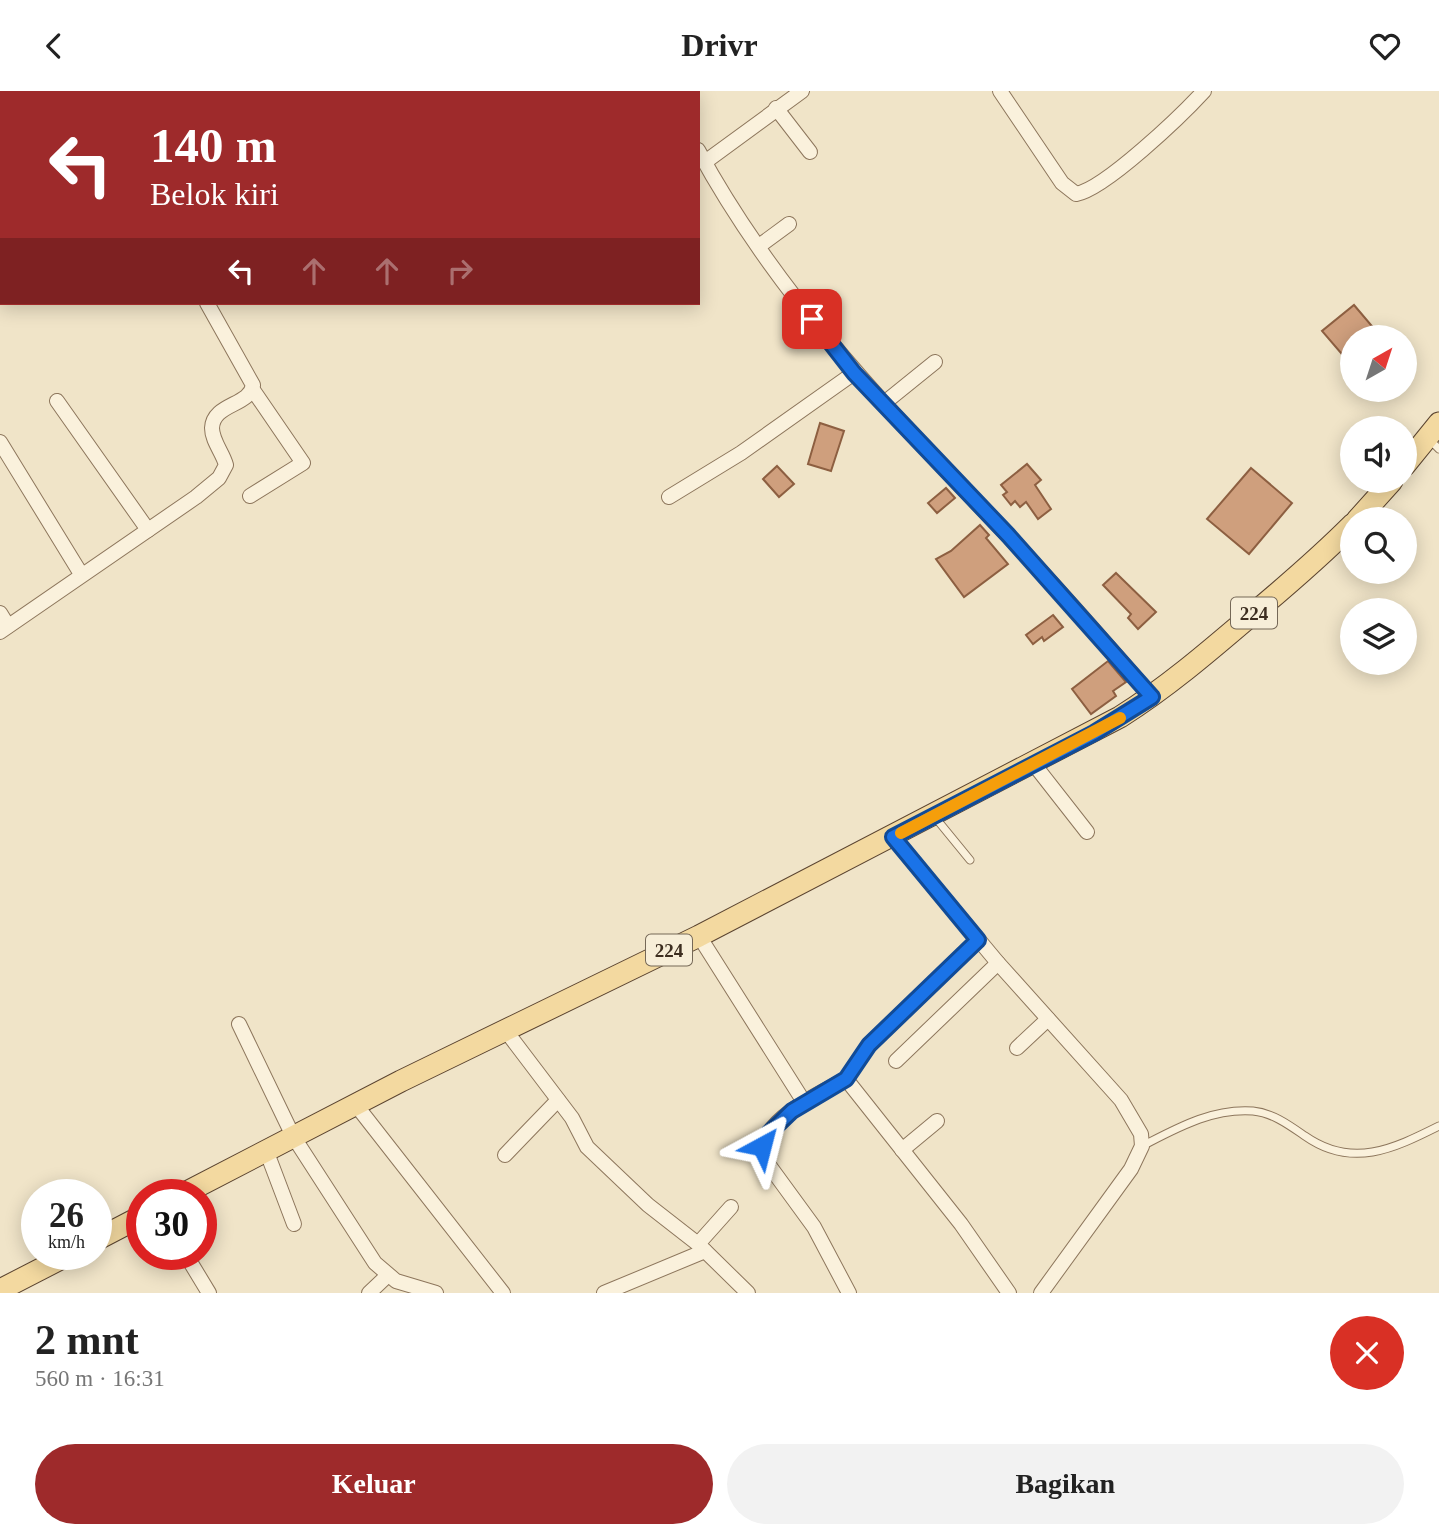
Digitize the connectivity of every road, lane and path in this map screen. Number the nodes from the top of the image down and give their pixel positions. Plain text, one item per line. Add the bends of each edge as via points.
1 (802, 91) edge
2 (1000, 91) edge
3 (1204, 91) edge
4 (776, 108) junction
5 (810, 152) dead end
6 (702, 156) edge
7 (789, 224) dead end
8 (759, 246) junction
9 (207, 305) edge
10 (935, 362) dead end
11 (854, 373) junction
12 (253, 390) junction
13 (57, 401) dead end
14 (883, 404) junction
15 (1435, 437) edge
16 (0, 442) edge
17 (1417, 454) edge
18 (1381, 493) edge
19 (250, 496) dead end
20 (669, 497) dead end
21 (1369, 507) edge
22 (148, 530) junction
23 (1340, 536) edge
24 (81, 574) junction
25 (0, 613) edge
26 (4, 629) edge
27 (1152, 697) junction
28 (1033, 763) junction
29 (934, 815) junction
30 (1087, 832) dead end
31 (893, 837) junction
32 (970, 860) dead end
33 (699, 936) junction
34 (978, 940) junction
35 (998, 963) junction
36 (1048, 1019) junction
37 (239, 1024) dead end
38 (506, 1031) junction
39 (1017, 1048) dead end
40 (896, 1061) dead end
41 (846, 1079) junction
42 (558, 1100) junction
43 (804, 1102) junction
44 (356, 1105) junction
45 (937, 1121) dead end
46 (1439, 1126) edge
47 (293, 1136) junction
48 (1142, 1146) junction
49 (266, 1150) junction
50 (902, 1150) junction
51 (505, 1155) dead end
52 (211, 1179) edge
53 (731, 1207) dead end
54 (294, 1224) dead end
55 (702, 1247) junction
56 (39, 1270) edge
57 (195, 1270) edge
58 (387, 1276) junction
59 (0, 1290) edge
60 (209, 1293) edge
61 (369, 1293) edge
62 (436, 1293) edge
63 (503, 1293) edge
64 (604, 1293) edge
65 (748, 1293) edge
66 (849, 1293) edge
67 (1009, 1293) edge
68 (1041, 1293) edge

1 - 4 street
2 - 3 street via 1062,183 1076,194 1092,188 1144,148
4 - 5 street
4 - 6 street
6 - 8 street
7 - 8 street
8 - 11 street
9 - 12 street via 249,374
10 - 14 street
11 - 14 street
11 - 20 street via 741,453
12 - 19 street via 303,463
12 - 22 street via 218,413 212,424 226,465 222,475
13 - 22 street
14 - 27 street
15 - 17 main road
16 - 24 street
18 - 21 main road
22 - 24 street
23 - 27 main road, 224
24 - 26 street
25 - 26 street
27 - 28 main road, 224
28 - 29 main road, 224
28 - 30 street
29 - 31 main road, 224
29 - 32 lane
31 - 33 main road, 224
31 - 34 street
33 - 38 main road, 224
33 - 43 street
34 - 35 street
34 - 41 street via 869,1045
35 - 36 street
35 - 40 street
36 - 39 street
36 - 48 street via 1129,1111
37 - 47 street
38 - 42 street
38 - 44 main road, 224
41 - 43 street
41 - 50 street
42 - 51 street
42 - 55 street via 587,1147 648,1205
43 - 66 street via 769,1133 763,1154 814,1227
44 - 47 main road, 224
44 - 63 street
45 - 50 street
46 - 48 lane via 1388,1149 1355,1155 1319,1146 1267,1114 1229,1111 1201,1118
47 - 49 main road, 224
47 - 58 street
48 - 68 street via 1131,1170
49 - 52 main road, 224
49 - 54 street
50 - 67 street
53 - 55 street
55 - 64 street
55 - 65 street
56 - 59 main road
57 - 60 street
58 - 61 street
58 - 62 street

